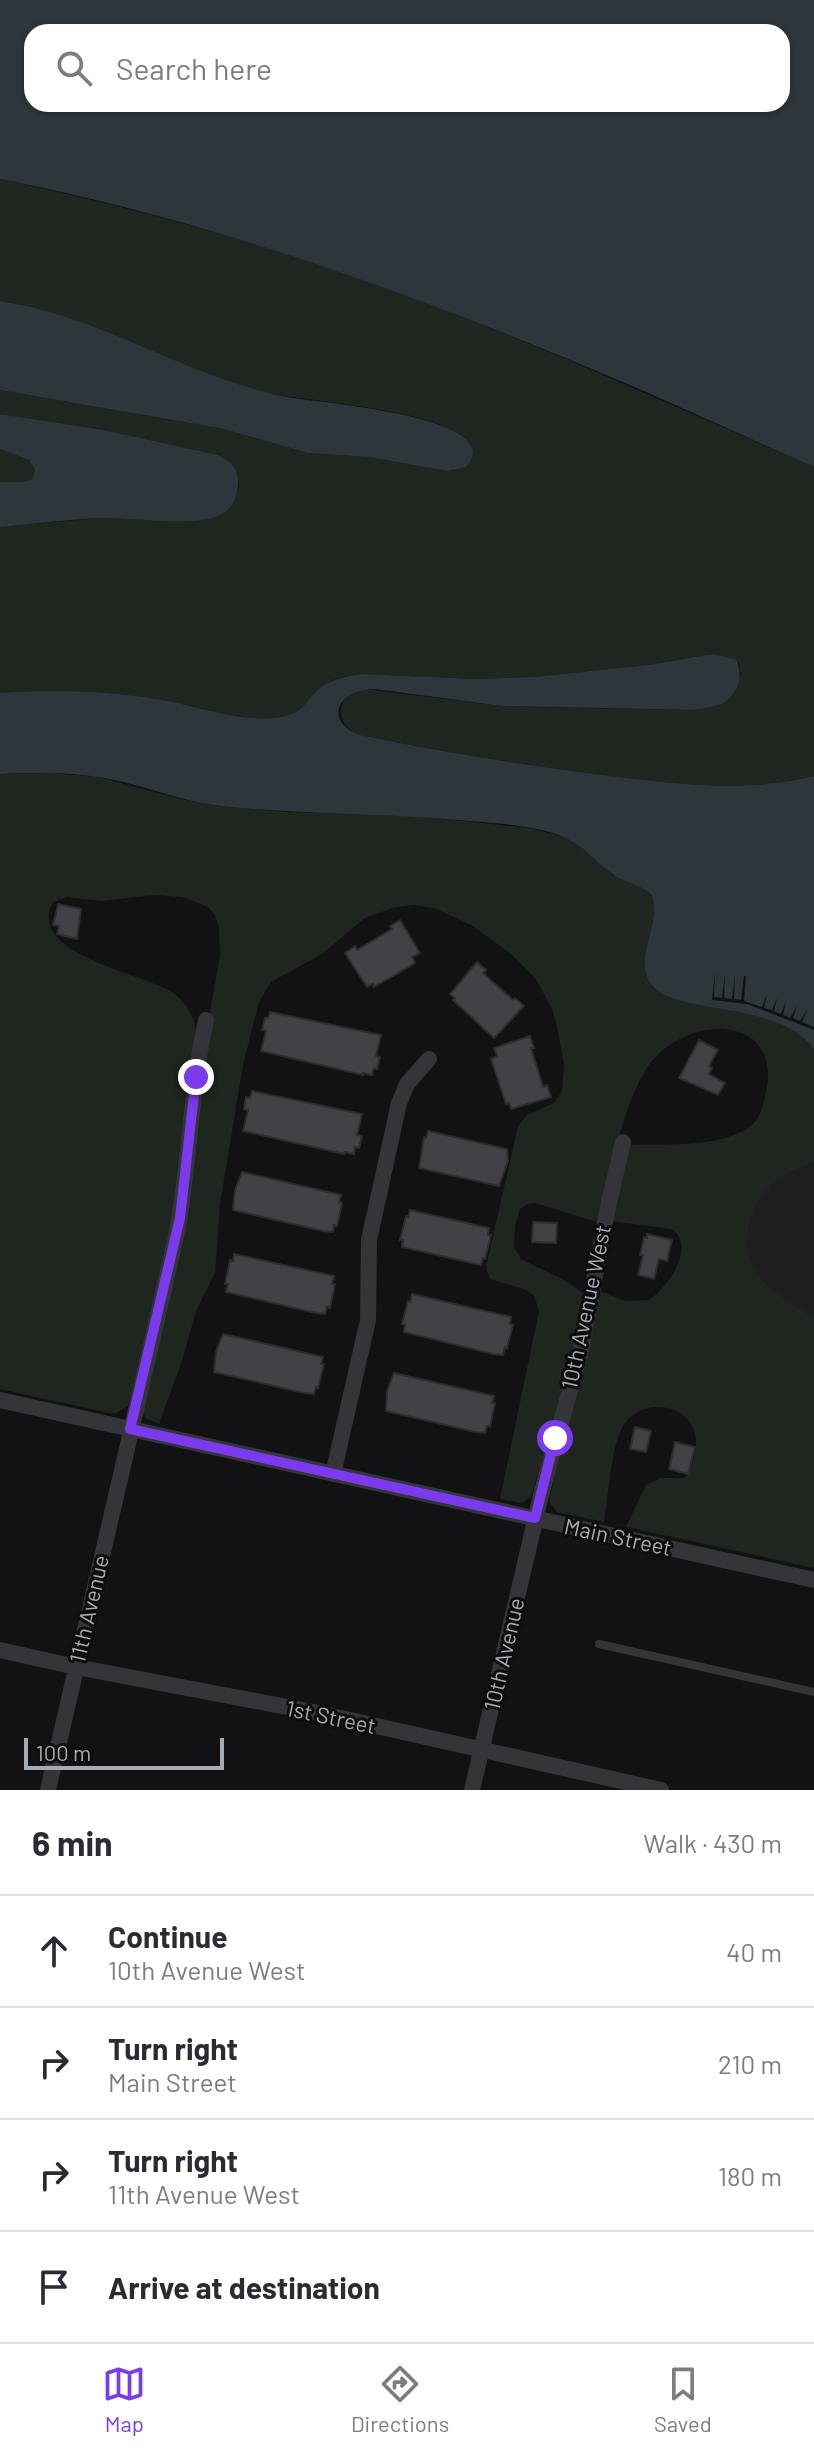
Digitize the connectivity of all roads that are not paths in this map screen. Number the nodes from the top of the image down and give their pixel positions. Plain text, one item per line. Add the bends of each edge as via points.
1 (206, 1020) dead end
2 (429, 1059) dead end
3 (623, 1142) dead end
4 (0, 1400) edge
5 (130, 1429) junction
6 (333, 1474) junction
7 (535, 1518) junction
8 (814, 1580) edge
9 (599, 1644) dead end
10 (0, 1650) edge
11 (76, 1667) junction
12 (814, 1692) edge
13 (481, 1750) junction
14 (48, 1790) edge
15 (472, 1790) edge
16 (661, 1790) edge

1 - 5 street, 11th Avenue via 180,1218
2 - 6 street via 407,1084 399,1103 369,1240 368,1320
3 - 7 street, 10th Avenue West via 581,1350
4 - 5 street, Main Street
5 - 6 street, Main Street
5 - 11 street, 11th Avenue
6 - 7 street, Main Street
7 - 8 street, Main Street
7 - 13 street, 10th Avenue
9 - 12 lane
10 - 11 street, 1st Street
11 - 13 street, 1st Street
11 - 14 street, 11th Avenue
13 - 15 street, 10th Avenue
13 - 16 street, 1st Street

